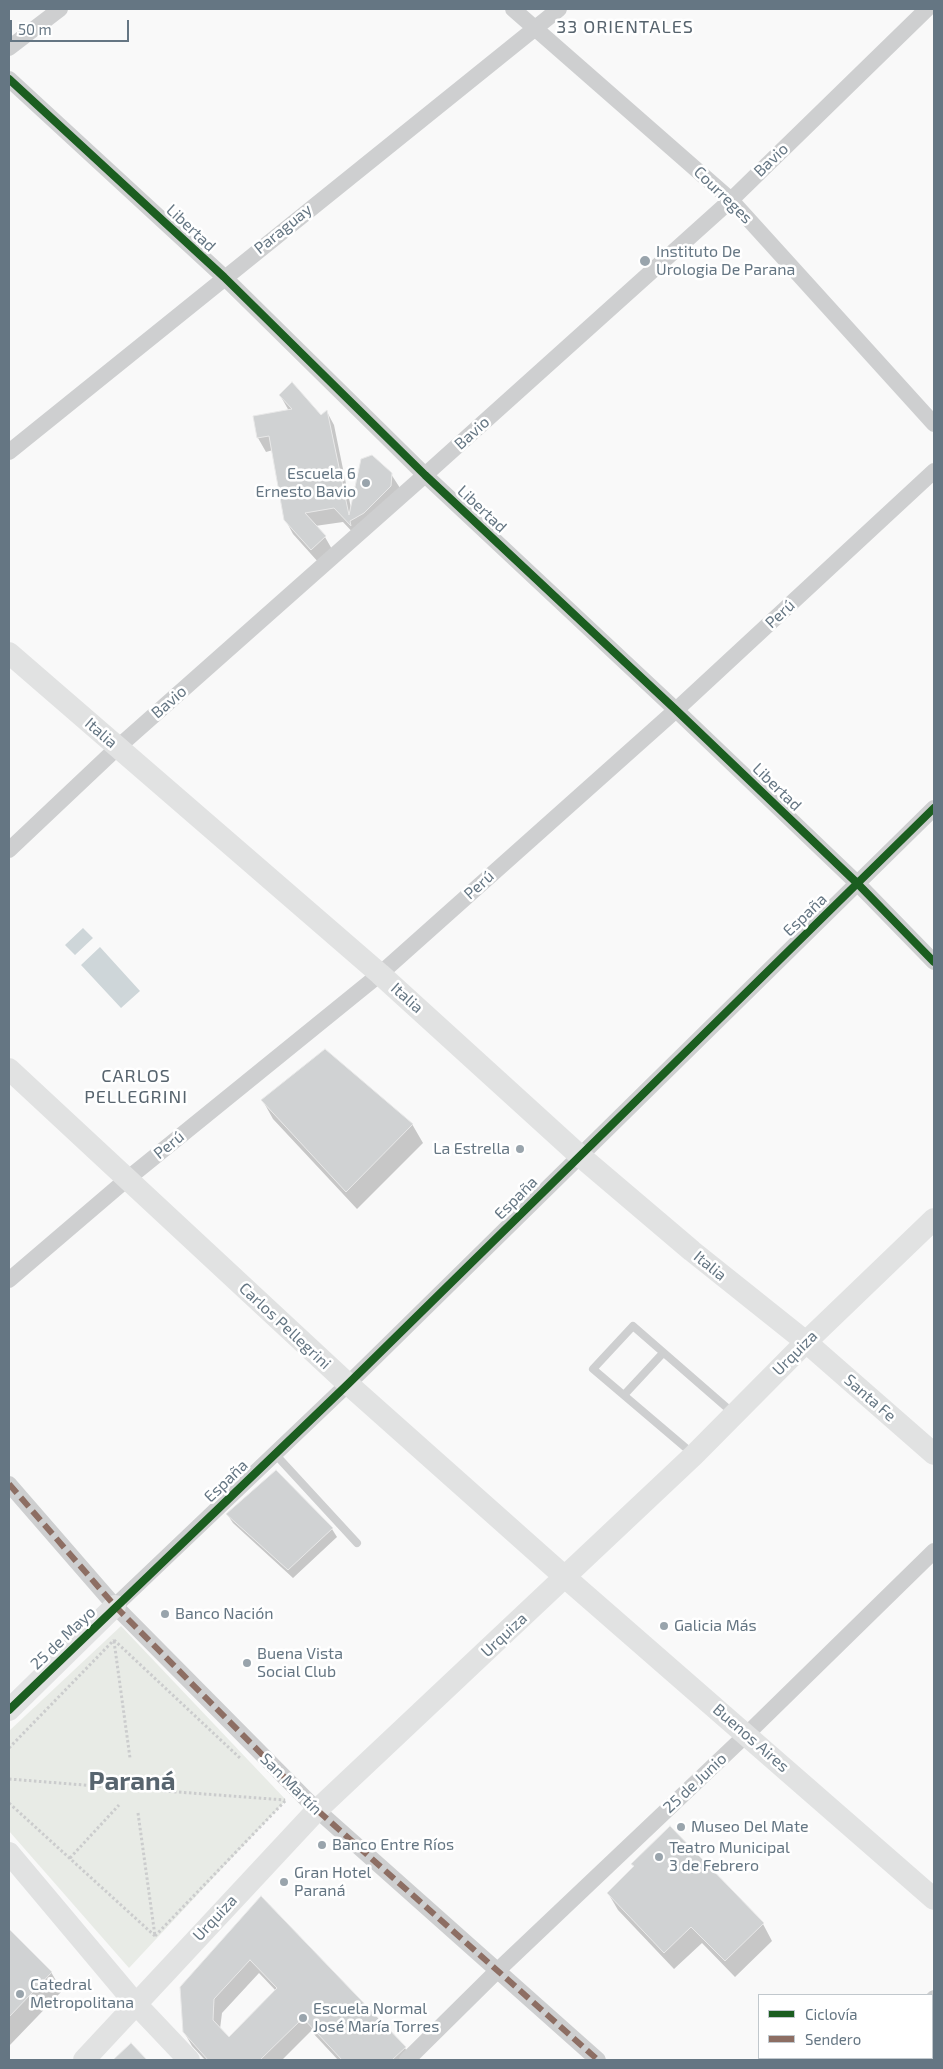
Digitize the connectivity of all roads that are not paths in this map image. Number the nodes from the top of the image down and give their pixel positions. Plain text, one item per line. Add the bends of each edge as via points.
1 (60, 9) edge
2 (513, 9) edge
3 (559, 9) edge
4 (927, 9) edge
5 (535, 28) junction
6 (9, 48) edge
7 (9, 79) edge
8 (731, 200) junction
9 (224, 277) junction
10 (934, 424) edge
11 (9, 452) edge
12 (934, 471) edge
13 (425, 475) junction
14 (9, 653) edge
15 (676, 710) junction
16 (117, 748) junction
17 (934, 808) edge
18 (9, 850) edge
19 (858, 884) junction
20 (934, 962) edge
21 (380, 974) junction
22 (9, 1069) edge
23 (579, 1155) junction
24 (126, 1180) junction
25 (934, 1219) edge
26 (10, 1278) edge
27 (806, 1342) junction
28 (663, 1353) junction
29 (348, 1384) junction
30 (624, 1395) junction
31 (735, 1415) junction
32 (275, 1454) junction
33 (934, 1454) edge
34 (694, 1455) junction
35 (9, 1484) edge
36 (357, 1543) dead end
37 (934, 1551) edge
38 (566, 1578) junction
39 (115, 1606) junction
40 (9, 1710) edge
41 (747, 1734) junction
42 (316, 1810) junction
43 (9, 1853) edge
44 (934, 1899) edge
45 (496, 1972) junction
46 (136, 2003) junction
47 (84, 2060) edge
48 (189, 2060) edge
49 (407, 2060) edge
50 (598, 2060) edge

1 - 6 street
2 - 5 street, Courreges
3 - 5 street, Paraguay
4 - 8 street, Bavio
5 - 8 street, Courreges
5 - 9 street, Paraguay
7 - 9 street, Libertad
8 - 10 street, Courreges
8 - 13 street, Bavio
9 - 11 street, Paraguay
9 - 13 street, Libertad
12 - 15 street, Perú
13 - 15 street, Libertad
13 - 16 street, Bavio
14 - 16 street, Italia
15 - 19 street, Libertad
15 - 21 street, Perú
16 - 18 street, Bavio
16 - 21 street, Italia
17 - 19 street, España
19 - 20 street, Libertad
19 - 23 street, España
21 - 23 street, Italia
21 - 24 street, Perú
22 - 24 street, Carlos Pellegrini
23 - 27 street, Italia
23 - 29 street, España
24 - 26 street, Perú
24 - 29 street, Carlos Pellegrini
25 - 27 street, Urquiza
27 - 31 street, Urquiza
27 - 33 street, Santa Fe
28 - 30 lane
28 - 30 lane via 633,1326 593,1369
28 - 31 lane
29 - 32 street, España
29 - 38 street, Carlos Pellegrini
30 - 34 lane
31 - 34 street, Urquiza
32 - 36 lane
32 - 39 street, España
34 - 38 street, Urquiza
35 - 39 street, San Martín
37 - 41 street, 25 de Junio
38 - 41 street, Buenos Aires
38 - 42 street, Urquiza
39 - 40 street, 25 de Mayo
39 - 42 street, San Martín
41 - 44 street, Buenos Aires
41 - 45 street, 25 de Junio
42 - 45 street, San Martín
42 - 46 street, Urquiza
43 - 46 street
45 - 49 street, 25 de Junio
45 - 50 street, San Martín
46 - 47 street, Urquiza
46 - 48 street

